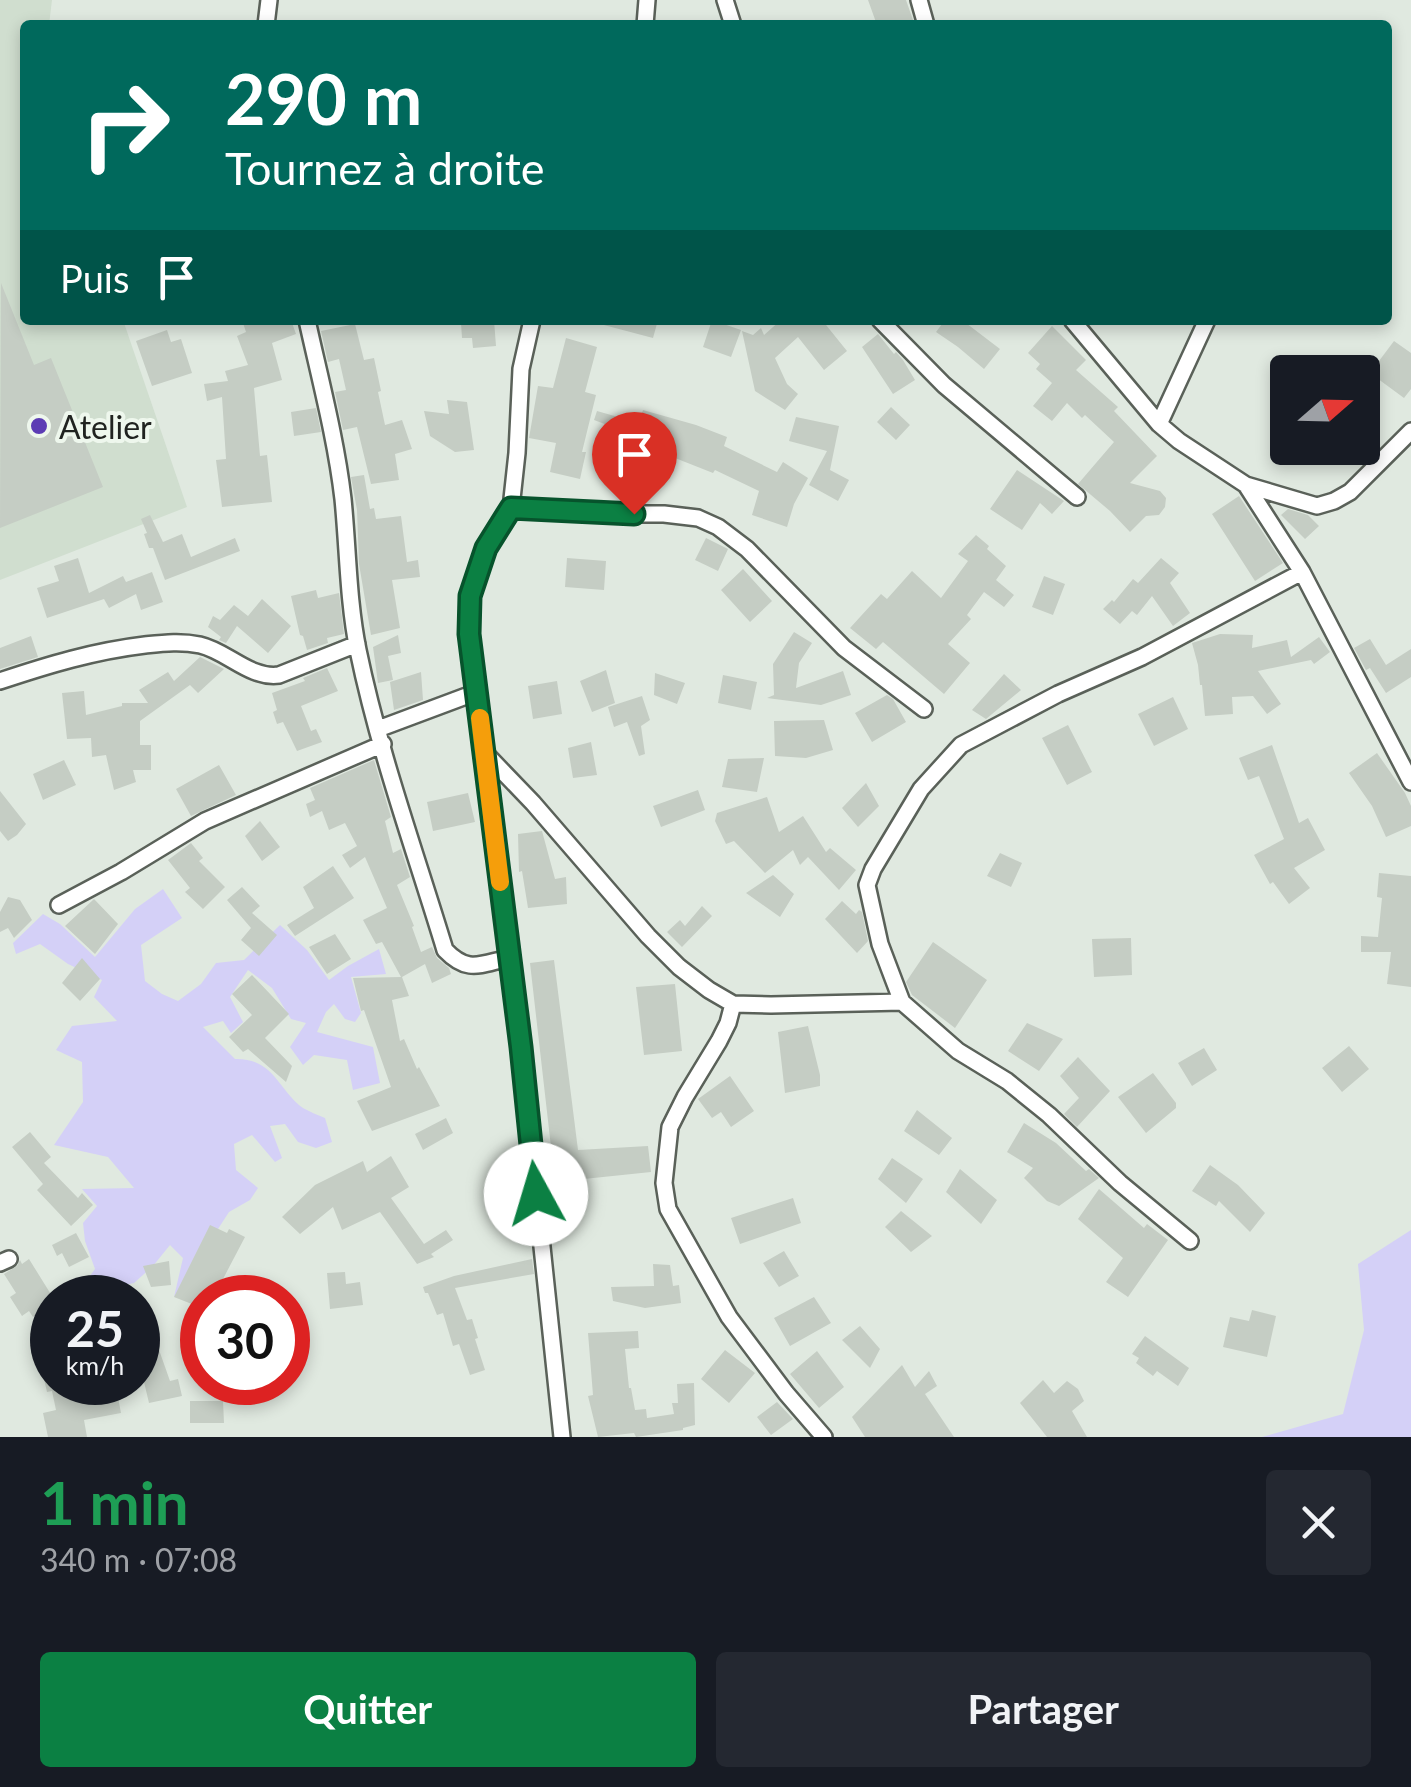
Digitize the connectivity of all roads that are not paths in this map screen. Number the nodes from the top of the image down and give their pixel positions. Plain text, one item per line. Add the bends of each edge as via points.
1 (308, 325) edge
2 (531, 325) edge
3 (885, 325) edge
4 (1076, 325) edge
5 (1205, 325) edge
6 (1159, 424) junction
7 (1411, 432) edge
8 (1246, 485) junction
9 (1077, 498) dead end
10 (511, 508) junction
11 (1302, 572) junction
12 (357, 644) junction
13 (0, 681) edge
14 (477, 692) junction
15 (924, 709) dead end
16 (380, 737) junction
17 (484, 752) junction
18 (1411, 782) edge
19 (59, 905) dead end
20 (509, 958) junction
21 (902, 1002) junction
22 (733, 1004) junction
23 (1190, 1241) dead end
24 (562, 1437) edge
25 (824, 1437) edge

1 - 12 street via 334,440
2 - 10 street via 521,369
3 - 9 street via 944,385
4 - 6 street
5 - 6 street
6 - 8 street
7 - 8 street via 1334,501 1317,506
8 - 11 street
10 - 14 street via 486,548 470,596
10 - 15 street via 664,514 718,527 844,648
11 - 18 street
11 - 21 street via 960,745 921,789 867,885
12 - 13 street via 270,676 178,641 72,657
12 - 16 street
14 - 16 street
14 - 17 street
16 - 19 street via 205,822
16 - 20 street via 446,950 467,966
17 - 20 street
17 - 22 street via 648,936
20 - 24 street
21 - 22 street
21 - 23 street via 1049,1115
22 - 25 street via 670,1126 668,1208 729,1317

